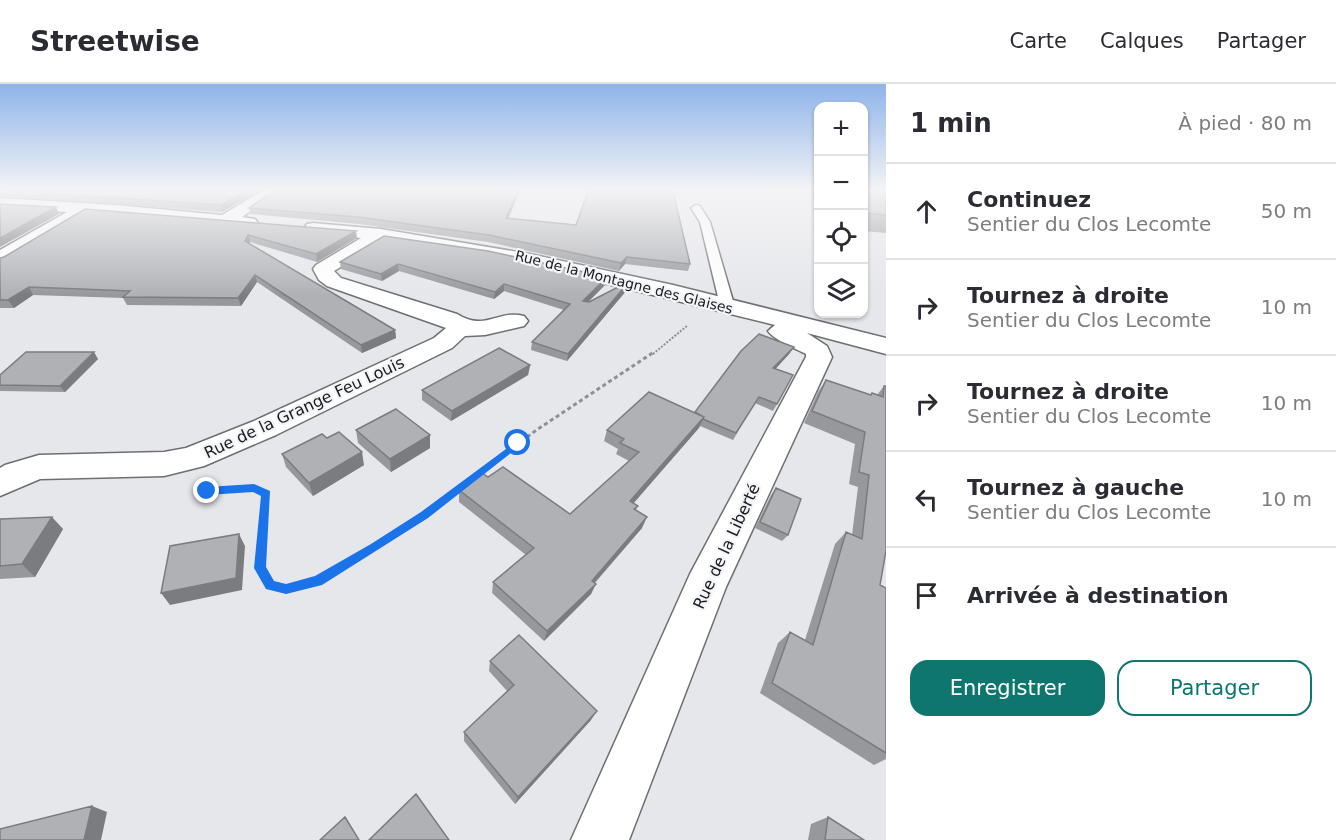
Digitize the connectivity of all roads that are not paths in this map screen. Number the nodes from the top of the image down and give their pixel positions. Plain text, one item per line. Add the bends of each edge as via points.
1 (54, 226) edge
2 (295, 226) edge
3 (706, 226) edge
4 (381, 234) junction
5 (0, 258) edge
6 (718, 305) junction
7 (516, 321) dead end
8 (459, 329) junction
9 (886, 346) edge
10 (0, 483) edge
11 (600, 840) edge

1 - 5 street
2 - 4 street, Rue de la Montagne des Glaises
3 - 6 lane via 726,301
4 - 6 street, Rue de la Montagne des Glaises via 517,255
4 - 8 street via 322,268 326,276 334,282 449,319
6 - 9 street, Rue de la Montagne des Glaises
6 - 11 street, Rue de la Liberté via 797,338 818,351 819,357 705,587
7 - 8 street
8 - 10 street, Rue de la Grange Feu Louis via 433,348 256,433 192,458 164,464 39,467

